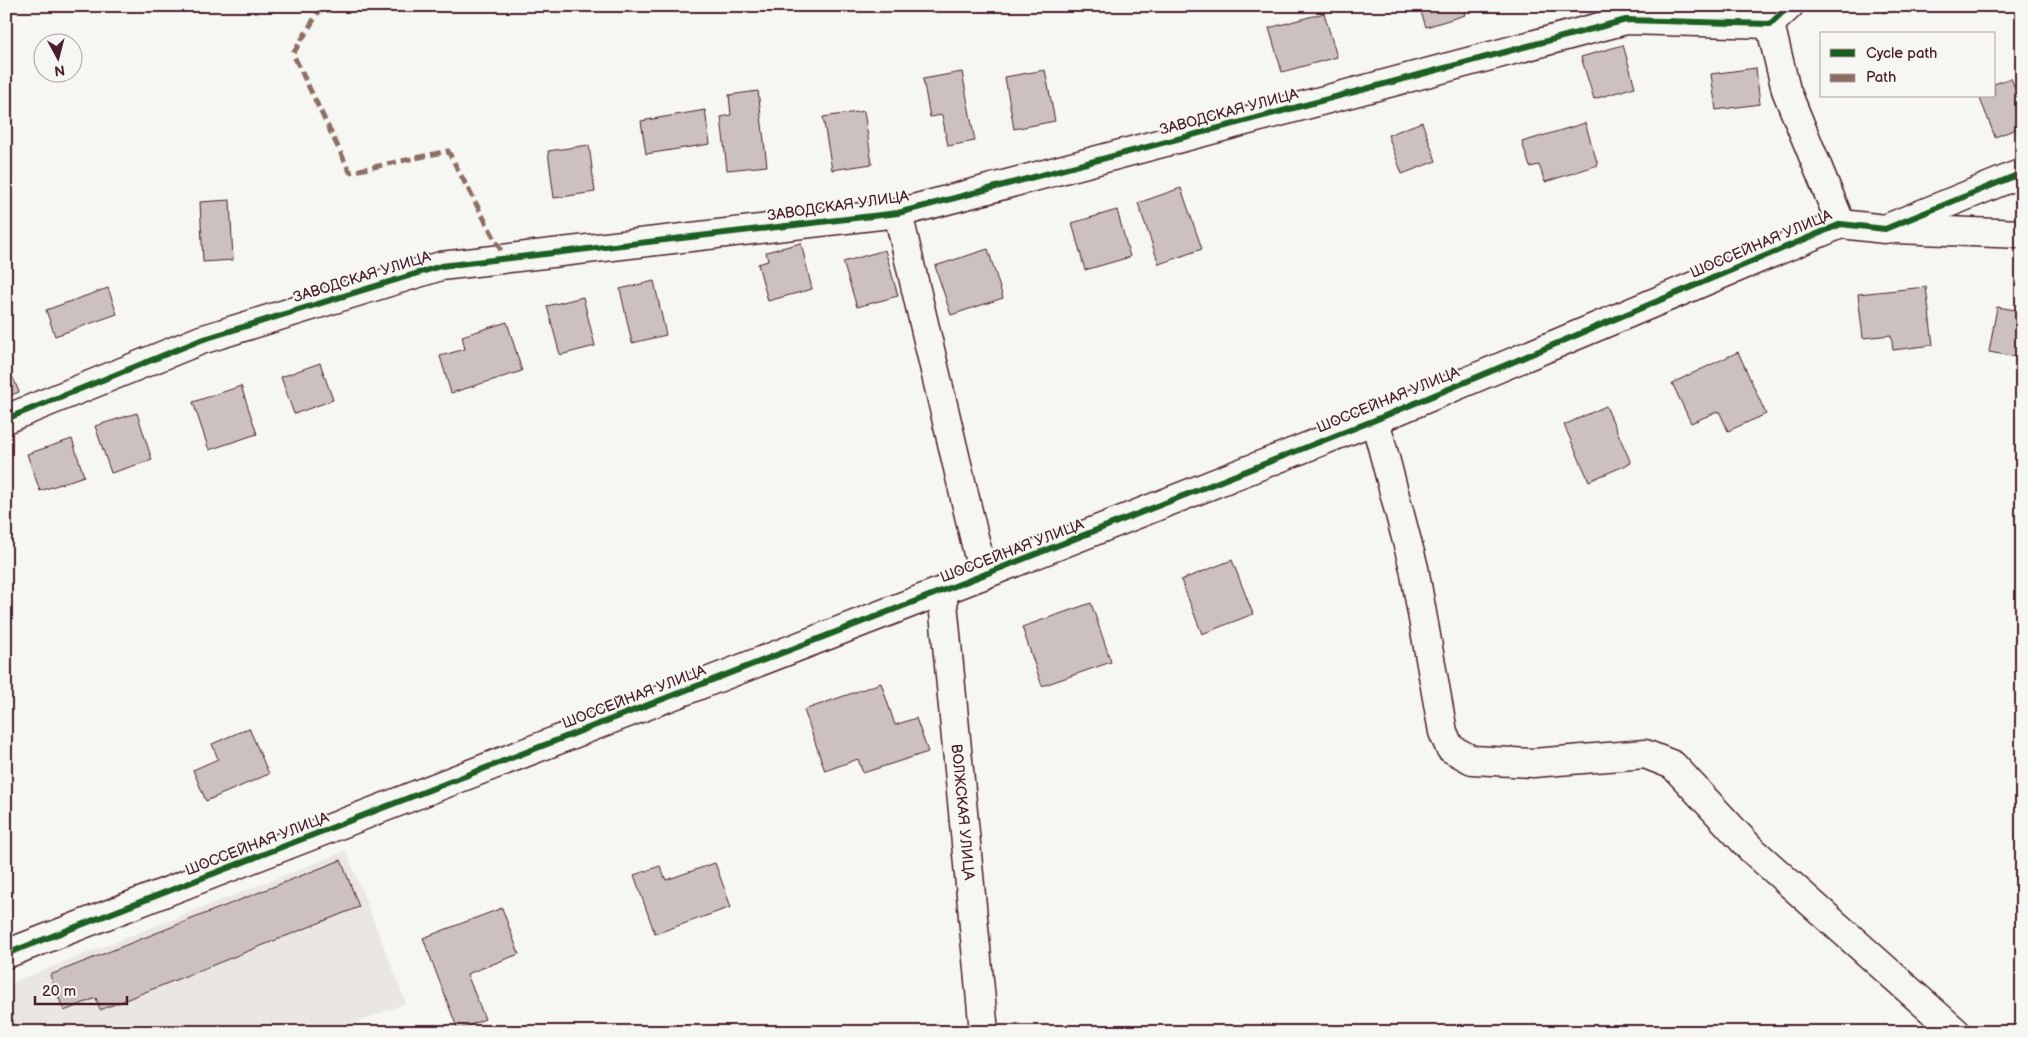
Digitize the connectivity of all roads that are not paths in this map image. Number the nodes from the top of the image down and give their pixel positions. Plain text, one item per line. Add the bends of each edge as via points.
1 (1780, 15) edge
2 (2022, 173) edge
3 (898, 213) junction
4 (1841, 224) junction
5 (1885, 229) junction
6 (2022, 234) edge
7 (6, 419) edge
8 (1375, 420) junction
9 (984, 576) junction
10 (942, 592) junction
11 (6, 954) edge
12 (984, 1032) edge
13 (1956, 1032) edge

1 - 3 street, ЗАВОДСКАЯ УЛИЦА via 1626,20
1 - 4 street via 1786,90
2 - 5 street, ШОССЕЙНАЯ УЛИЦА
3 - 7 street, ЗАВОДСКАЯ УЛИЦА via 440,266 201,340
3 - 9 street
4 - 5 street, ШОССЕЙНАЯ УЛИЦА
4 - 8 street, ШОССЕЙНАЯ УЛИЦА
5 - 6 street
8 - 9 street, ШОССЕЙНАЯ УЛИЦА
8 - 13 street via 1414,568 1443,732 1450,748 1472,760 1533,763 1645,754 1674,766 1751,849
9 - 10 street, ШОССЕЙНАЯ УЛИЦА
10 - 11 street, ШОССЕЙНАЯ УЛИЦА
10 - 12 street, ВОЛЖСКАЯ УЛИЦА

